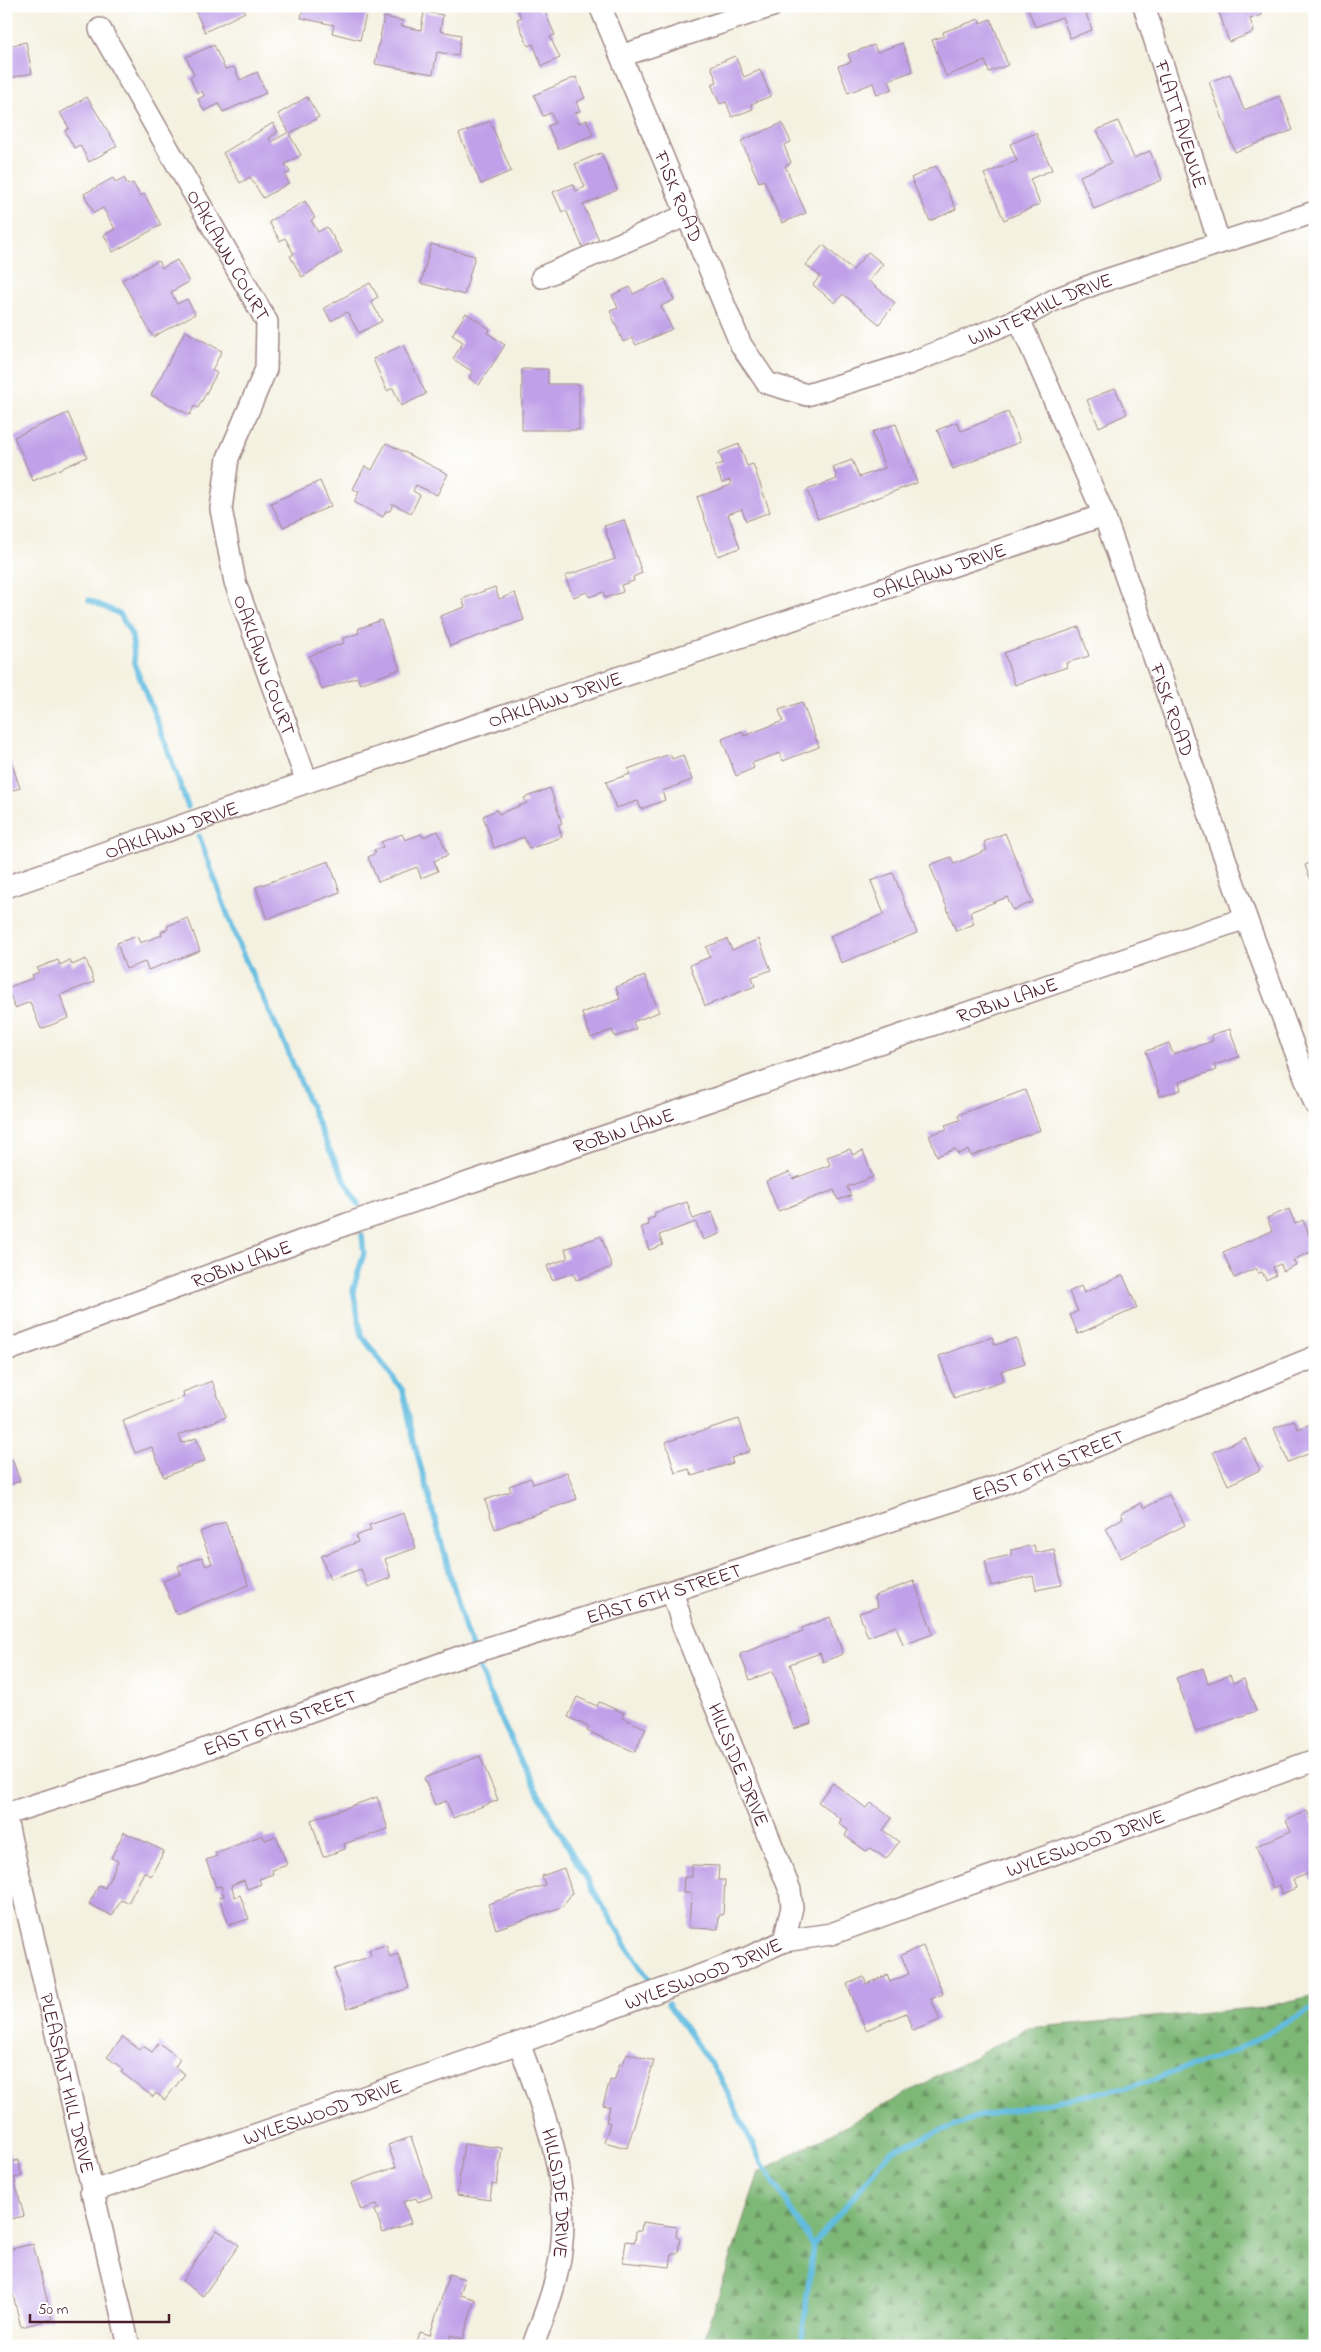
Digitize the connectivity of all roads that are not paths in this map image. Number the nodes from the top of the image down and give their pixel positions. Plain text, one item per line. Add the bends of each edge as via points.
1 (600, 6) edge
2 (772, 6) edge
3 (1144, 6) edge
4 (100, 29) dead end
5 (620, 56) junction
6 (1315, 212) edge
7 (687, 214) junction
8 (1218, 242) junction
9 (542, 277) dead end
10 (1019, 319) junction
11 (767, 383) joint
12 (1104, 515) junction
13 (307, 782) junction
14 (6, 887) edge
15 (1246, 918) junction
16 (1315, 1104) edge
17 (6, 1351) edge
18 (1315, 1356) edge
19 (672, 1591) junction
20 (1315, 1760) edge
21 (6, 1814) edge
22 (6, 1820) edge
23 (784, 1941) junction
24 (520, 2043) junction
25 (92, 2192) junction
26 (129, 2346) edge
27 (533, 2346) edge

1 - 5 street, FISK ROAD
2 - 5 street
3 - 8 street, FLATT AVENUE
4 - 13 street, OAKLAWN COURT via 267,322 266,369 228,458 221,509 235,582
5 - 7 street, FISK ROAD
6 - 8 street, WINTERHILL DRIVE
7 - 9 street
7 - 11 street, FISK ROAD via 741,345
8 - 10 street, WINTERHILL DRIVE via 1056,299
10 - 11 street, WINTERHILL DRIVE via 908,364 807,395
10 - 12 street, FISK ROAD
12 - 13 street, OAKLAWN DRIVE
12 - 15 street, FISK ROAD
13 - 14 street, OAKLAWN DRIVE
15 - 16 street, FISK ROAD
15 - 17 street, ROBIN LANE via 347,1224
18 - 19 street, EAST 6TH STREET via 995,1487
19 - 21 street, EAST 6TH STREET via 462,1656 167,1763
19 - 23 street, HILLSIDE DRIVE via 683,1626 790,1890 792,1907
20 - 23 street, WYLESWOOD DRIVE via 832,1934
22 - 25 street, PLEASANT HILL DRIVE
23 - 24 street, WYLESWOOD DRIVE via 747,1958
24 - 25 street, WYLESWOOD DRIVE
24 - 27 street, HILLSIDE DRIVE via 556,2157 563,2220 558,2273
25 - 26 street, PLEASANT HILL DRIVE

